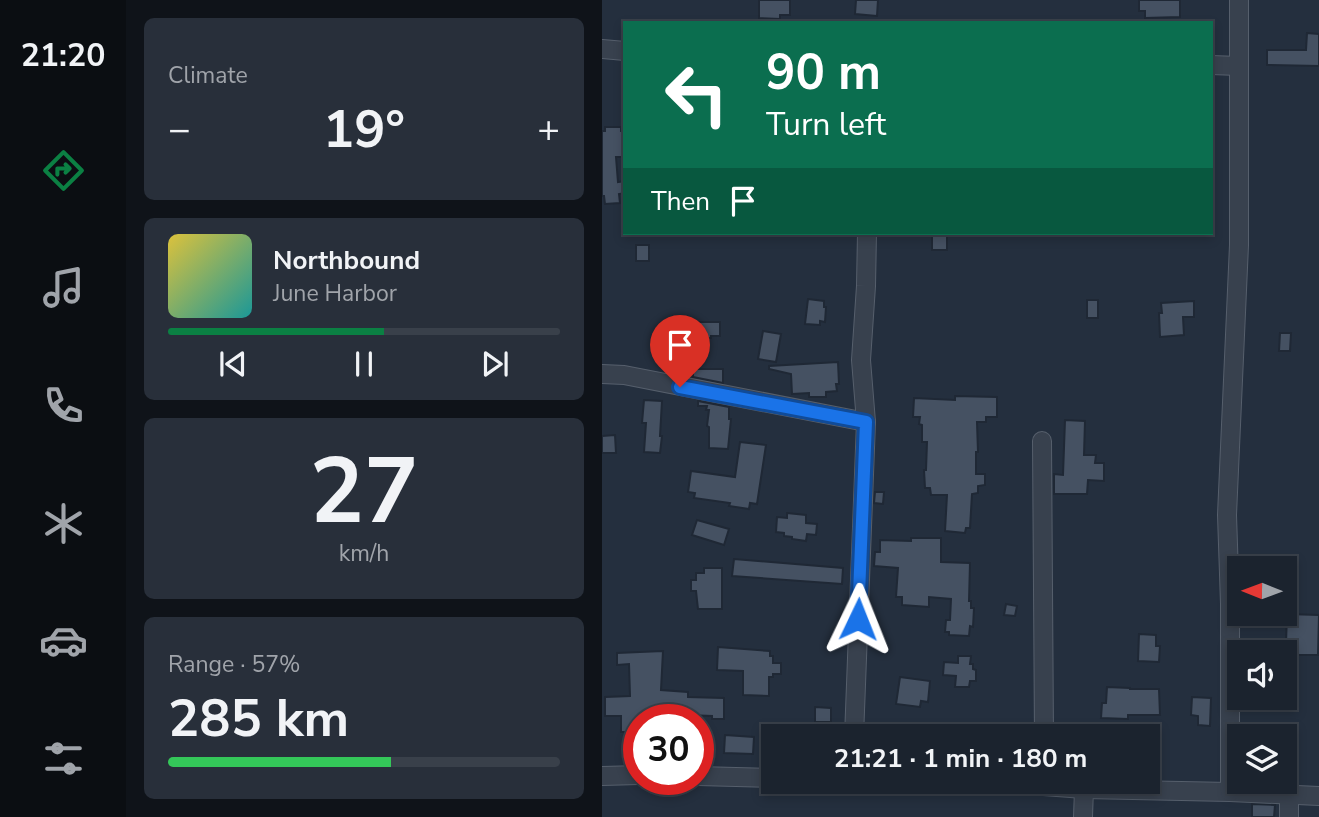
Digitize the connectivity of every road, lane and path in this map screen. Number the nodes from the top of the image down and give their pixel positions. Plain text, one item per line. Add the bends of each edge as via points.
1 (1239, 0) edge
2 (602, 49) edge
3 (623, 51) edge
4 (1213, 65) edge
5 (1239, 66) junction
6 (867, 235) edge
7 (602, 374) edge
8 (866, 422) junction
9 (1042, 441) dead end
10 (854, 724) edge
11 (1044, 724) edge
12 (1230, 724) edge
13 (623, 775) edge
14 (602, 776) edge
15 (714, 776) edge
16 (761, 778) edge
17 (1160, 791) edge
18 (1227, 792) edge
19 (1084, 794) edge
20 (1260, 794) edge
21 (1289, 796) junction
22 (1319, 796) edge
23 (1083, 817) edge
24 (1289, 817) edge

1 - 5 street
2 - 3 street
4 - 5 street
5 - 12 street via 1239,245 1227,514
6 - 8 street via 861,360
7 - 8 street
8 - 10 street
9 - 11 street
13 - 14 street
15 - 16 street
17 - 18 street
19 - 23 street
20 - 21 street
21 - 22 street
21 - 24 street

